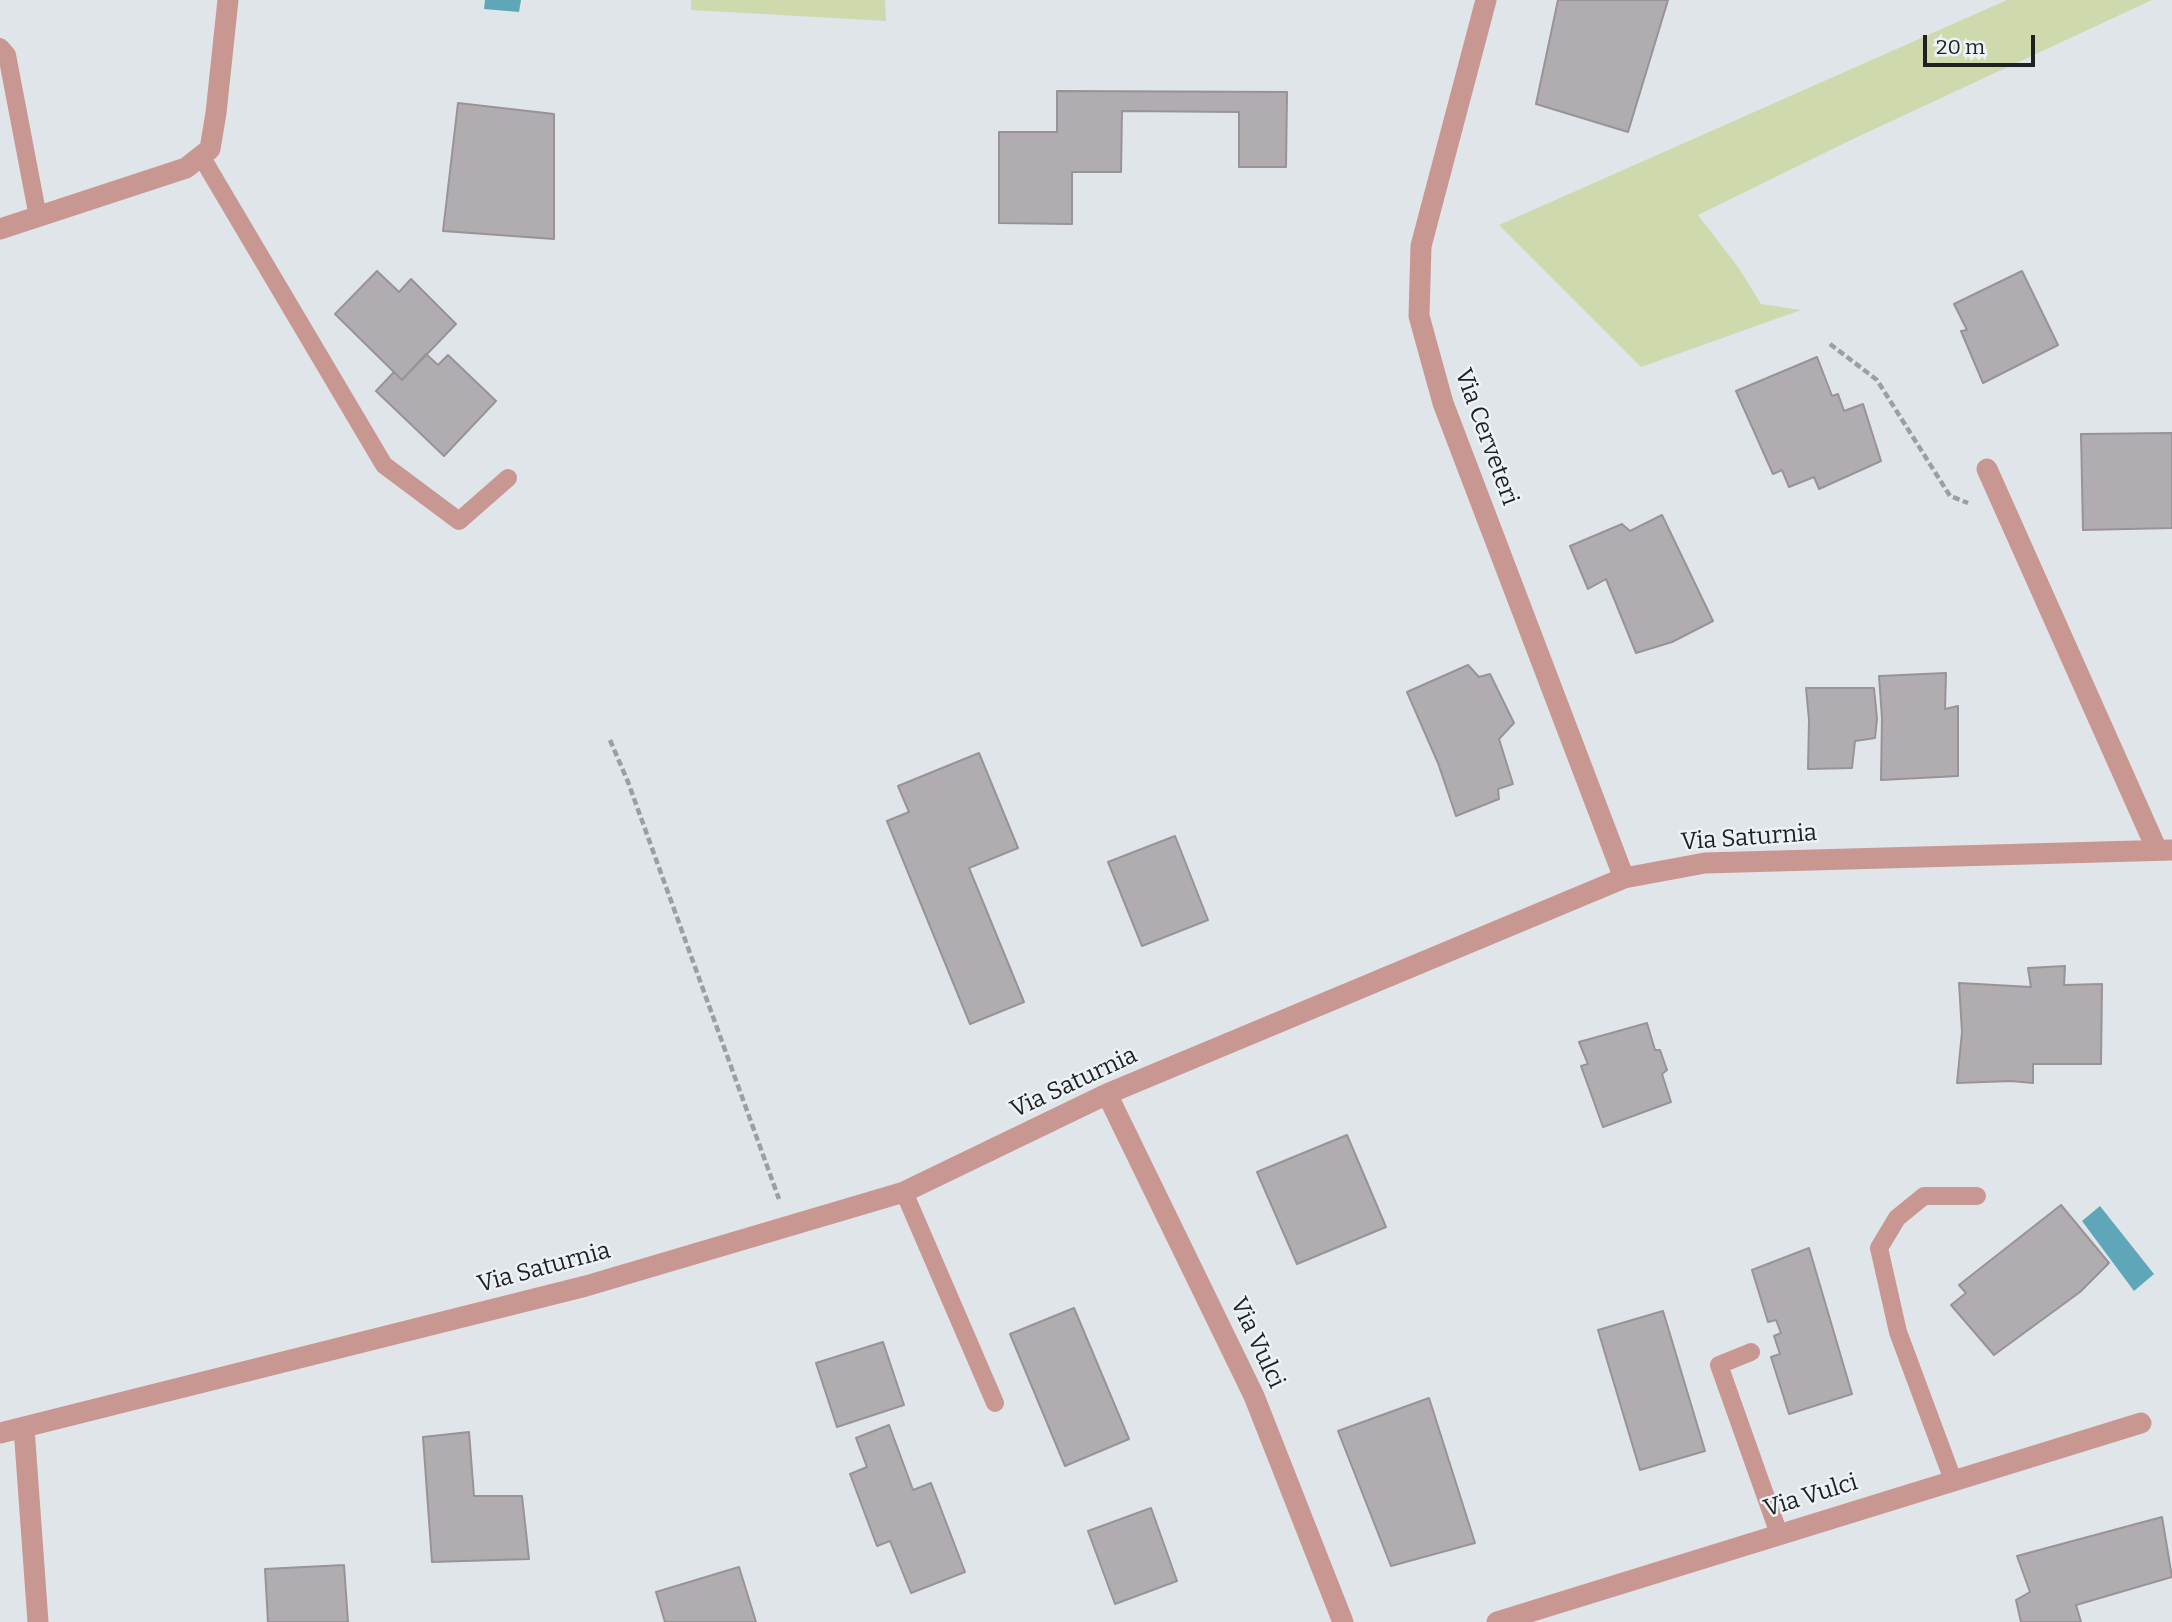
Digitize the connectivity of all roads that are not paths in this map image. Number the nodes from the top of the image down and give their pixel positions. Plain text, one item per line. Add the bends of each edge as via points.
1 (228, 0) edge
2 (1486, 0) edge
3 (0, 47) edge
4 (201, 156) junction
5 (38, 217) junction
6 (0, 229) edge
7 (1987, 470) dead end
8 (508, 478) dead end
9 (2164, 850) edge
10 (1623, 878) junction
11 (1107, 1094) junction
12 (904, 1192) junction
13 (1977, 1196) dead end
14 (1751, 1352) dead end
15 (995, 1403) dead end
16 (2141, 1423) dead end
17 (24, 1428) junction
18 (0, 1433) edge
19 (1953, 1480) junction
20 (1779, 1534) junction
21 (38, 1622) edge
22 (1343, 1622) edge
23 (1497, 1622) edge

1 - 4 street via 210,149
2 - 10 street, Via Cerveteri via 1421,246 1419,316 1443,403
3 - 5 lane via 7,55
4 - 5 street via 186,168
4 - 8 lane via 384,465 459,521
5 - 6 street
7 - 9 street
9 - 10 street, Via Saturnia via 1705,863
10 - 11 street, Via Saturnia
11 - 12 street, Via Saturnia
11 - 22 street, Via Vulci via 1254,1396
12 - 15 lane
12 - 17 street, Via Saturnia via 586,1286
13 - 19 lane via 1924,1196 1897,1218 1879,1248 1898,1332
14 - 20 lane via 1719,1365
16 - 19 street, Via Vulci
17 - 18 street, Via Saturnia
17 - 21 street
19 - 20 street, Via Vulci
20 - 23 street, Via Vulci

